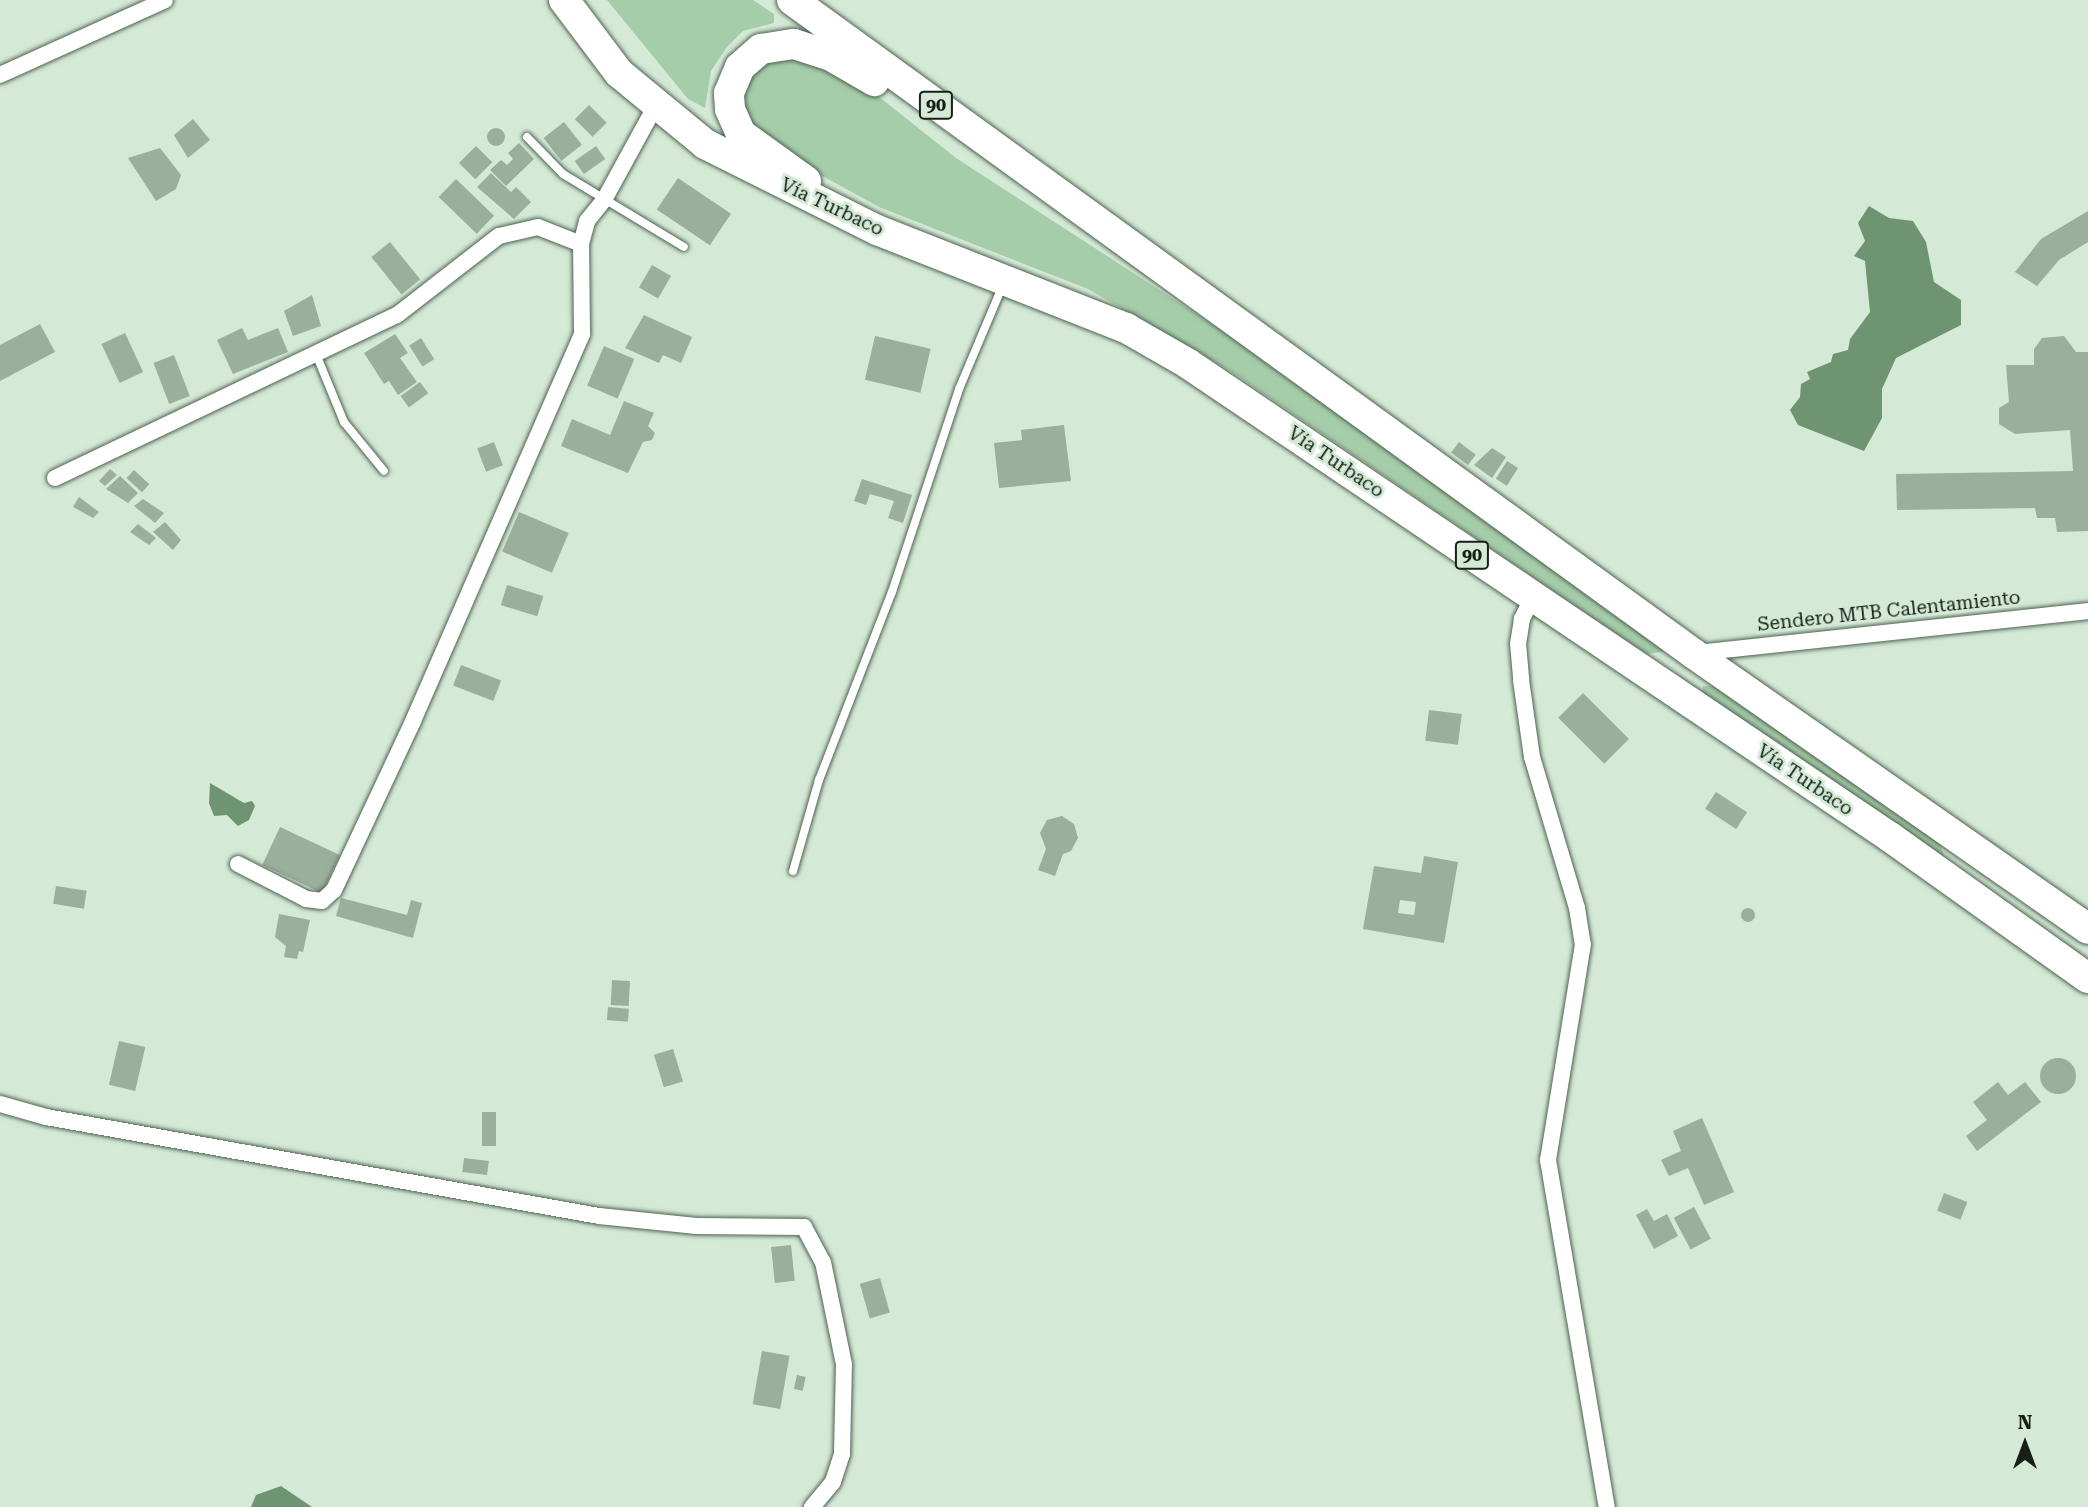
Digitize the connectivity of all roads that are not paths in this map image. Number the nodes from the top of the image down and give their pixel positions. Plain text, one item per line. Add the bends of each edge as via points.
1 (165, 0) edge
2 (564, 0) edge
3 (792, 0) edge
4 (0, 75) edge
5 (656, 105) junction
6 (527, 137) dead end
7 (604, 200) junction
8 (818, 202) junction
9 (1080, 209) junction
10 (581, 244) junction
11 (684, 247) dead end
12 (1007, 278) junction
13 (316, 354) junction
14 (384, 471) dead end
15 (55, 478) dead end
16 (1533, 597) junction
17 (2088, 611) edge
18 (1693, 653) junction
19 (238, 864) dead end
20 (793, 871) dead end
21 (2088, 929) edge
22 (2088, 978) edge
23 (0, 1104) edge
24 (812, 1507) edge
25 (1606, 1507) edge

1 - 4 street
2 - 5 highway, Vía Turbaco / 90 via 602,53
3 - 9 highway, 90
5 - 7 street
5 - 8 highway, Vía Turbaco / 90 via 705,144
6 - 7 lane via 563,174
7 - 10 street via 587,221
7 - 11 lane
8 - 9 highway via 804,176 741,134 732,119 729,93 740,67 774,44 794,44 858,70 1039,196
8 - 12 highway, Vía Turbaco / 90
9 - 18 highway, 90
10 - 13 street via 538,227 499,236 397,315
10 - 19 street via 582,334 334,890 322,901 306,899
12 - 16 highway, Vía Turbaco / 90 via 1126,328 1187,363
12 - 20 lane via 967,367 892,592 819,780
13 - 14 lane via 344,422
13 - 15 street
16 - 22 highway, Vía Turbaco / 90 via 1890,837
16 - 25 street via 1522,619 1521,680 1532,757 1577,908 1583,944 1548,1160
17 - 18 street, Sendero MTB Calentamiento
18 - 21 highway, 90
23 - 24 street via 112,1129 599,1216 696,1226 804,1227 823,1262 844,1364 842,1454 833,1482

